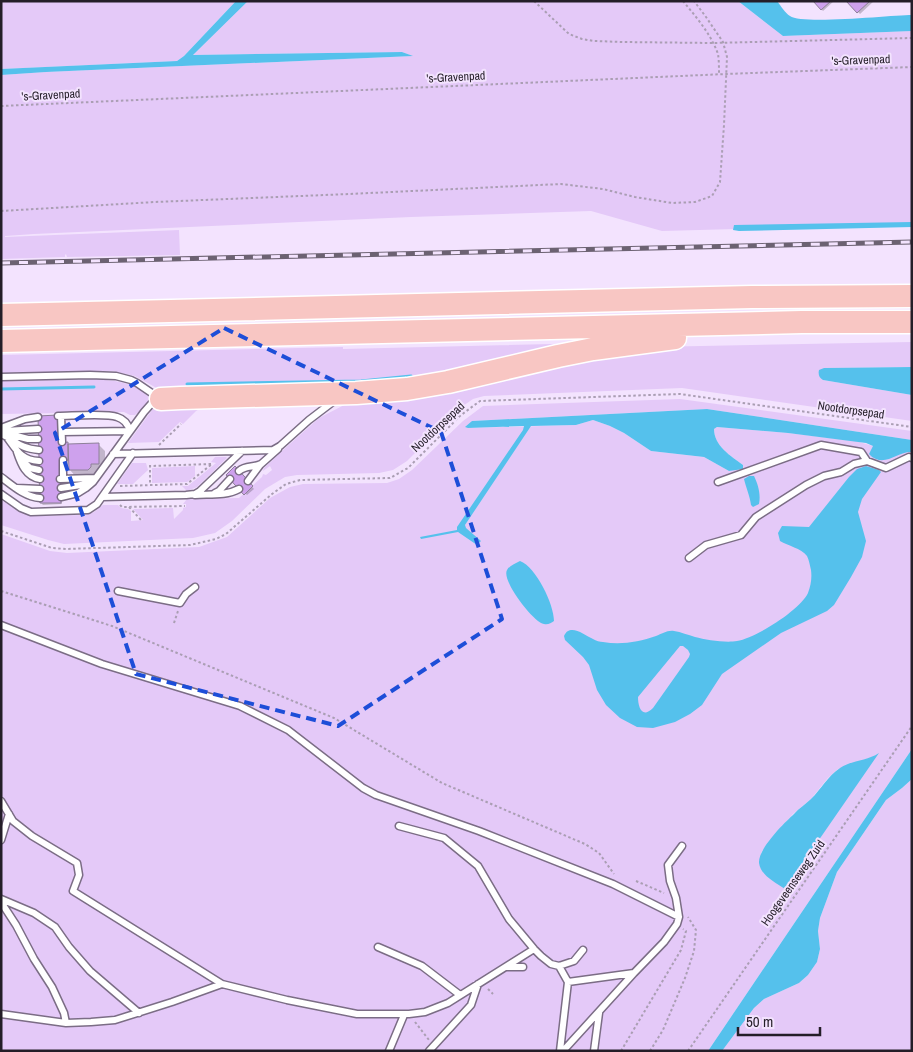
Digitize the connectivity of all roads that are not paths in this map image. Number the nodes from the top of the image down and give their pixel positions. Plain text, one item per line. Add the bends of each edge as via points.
1 (912, 296) edge
2 (1, 315) edge
3 (802, 322) junction
4 (912, 322) edge
5 (1, 341) edge
6 (1, 377) edge
7 (346, 394) junction
8 (161, 399) junction
9 (38, 417) dead end
10 (1, 428) edge
11 (38, 428) dead end
12 (130, 431) junction
13 (2, 433) edge
14 (38, 439) dead end
15 (283, 444) junction
16 (39, 450) dead end
17 (242, 450) junction
18 (17, 451) junction
19 (134, 453) junction
20 (114, 454) junction
21 (912, 458) edge
22 (39, 461) dead end
23 (62, 461) dead end
24 (867, 461) junction
25 (262, 464) junction
26 (39, 470) dead end
27 (239, 471) dead end
28 (1, 477) edge
29 (96, 478) junction
30 (40, 479) dead end
31 (230, 479) dead end
32 (248, 481) dead end
33 (718, 482) dead end
34 (14, 486) junction
35 (61, 488) dead end
36 (40, 489) dead end
37 (239, 489) dead end
38 (1, 494) edge
39 (208, 494) junction
40 (186, 495) junction
41 (61, 497) dead end
42 (102, 497) junction
43 (40, 498) dead end
44 (689, 558) dead end
45 (195, 587) dead end
46 (118, 591) dead end
47 (1, 625) edge
48 (1, 801) edge
49 (9, 814) junction
50 (399, 826) dead end
51 (1, 840) edge
52 (682, 846) dead end
53 (1, 901) edge
54 (678, 920) junction
55 (378, 947) dead end
56 (534, 949) junction
57 (583, 950) dead end
58 (523, 966) dead end
59 (560, 966) junction
60 (505, 967) junction
61 (634, 973) junction
62 (568, 982) junction
63 (222, 984) junction
64 (478, 984) junction
65 (460, 995) junction
66 (600, 1012) junction
67 (139, 1013) junction
68 (1, 1014) edge
69 (406, 1014) junction
70 (66, 1023) junction
71 (431, 1048) edge
72 (389, 1051) edge
73 (562, 1051) edge
74 (594, 1051) edge

1 - 2 highway
3 - 4 highway
3 - 5 highway
3 - 7 highway via 593,349 424,387
6 - 8 lane via 116,376 137,383
7 - 8 highway
7 - 15 lane
8 - 12 lane via 150,405
9 - 10 lane
11 - 13 lane
12 - 12 lane via 123,420 112,415 60,416 61,435
12 - 20 lane
13 - 14 lane
13 - 16 lane via 16,444
13 - 18 lane
15 - 17 lane via 271,450
15 - 25 lane
17 - 19 lane
17 - 40 lane via 200,491
18 - 22 lane via 28,460
18 - 26 lane via 27,466
18 - 30 lane via 27,472
19 - 20 lane
19 - 42 lane
20 - 29 lane
21 - 24 lane via 886,468
23 - 29 lane via 62,479
24 - 33 lane via 860,452 821,446
24 - 44 lane via 806,485 756,517 742,535 706,546
25 - 27 lane
25 - 32 lane
28 - 34 lane
29 - 35 lane via 81,485
29 - 41 lane via 71,496
31 - 39 lane via 219,491
34 - 36 lane
34 - 43 lane
37 - 39 lane via 232,493
38 - 42 lane via 31,512 88,510
39 - 40 lane
40 - 42 lane
45 - 46 lane via 180,603
47 - 54 lane via 102,664 240,706 288,730 376,795 479,831 613,884
48 - 49 lane
49 - 51 lane
49 - 63 lane via 32,836 77,863 79,875 74,891
50 - 56 lane via 444,838 478,866 509,919
52 - 54 lane via 668,865
53 - 67 lane via 34,913 55,927 90,971
53 - 70 lane via 52,987
54 - 61 lane via 664,942
55 - 65 lane via 422,966
56 - 59 lane via 551,964
56 - 60 lane
57 - 59 lane via 574,961
58 - 60 lane
59 - 62 lane
60 - 64 lane
61 - 62 lane
61 - 66 lane
62 - 73 lane
63 - 67 lane
63 - 69 lane via 357,1014
64 - 65 lane
64 - 71 lane via 471,1005
65 - 69 lane via 424,1012
66 - 73 lane
66 - 74 lane
67 - 70 lane via 115,1020
68 - 70 lane
69 - 72 lane

